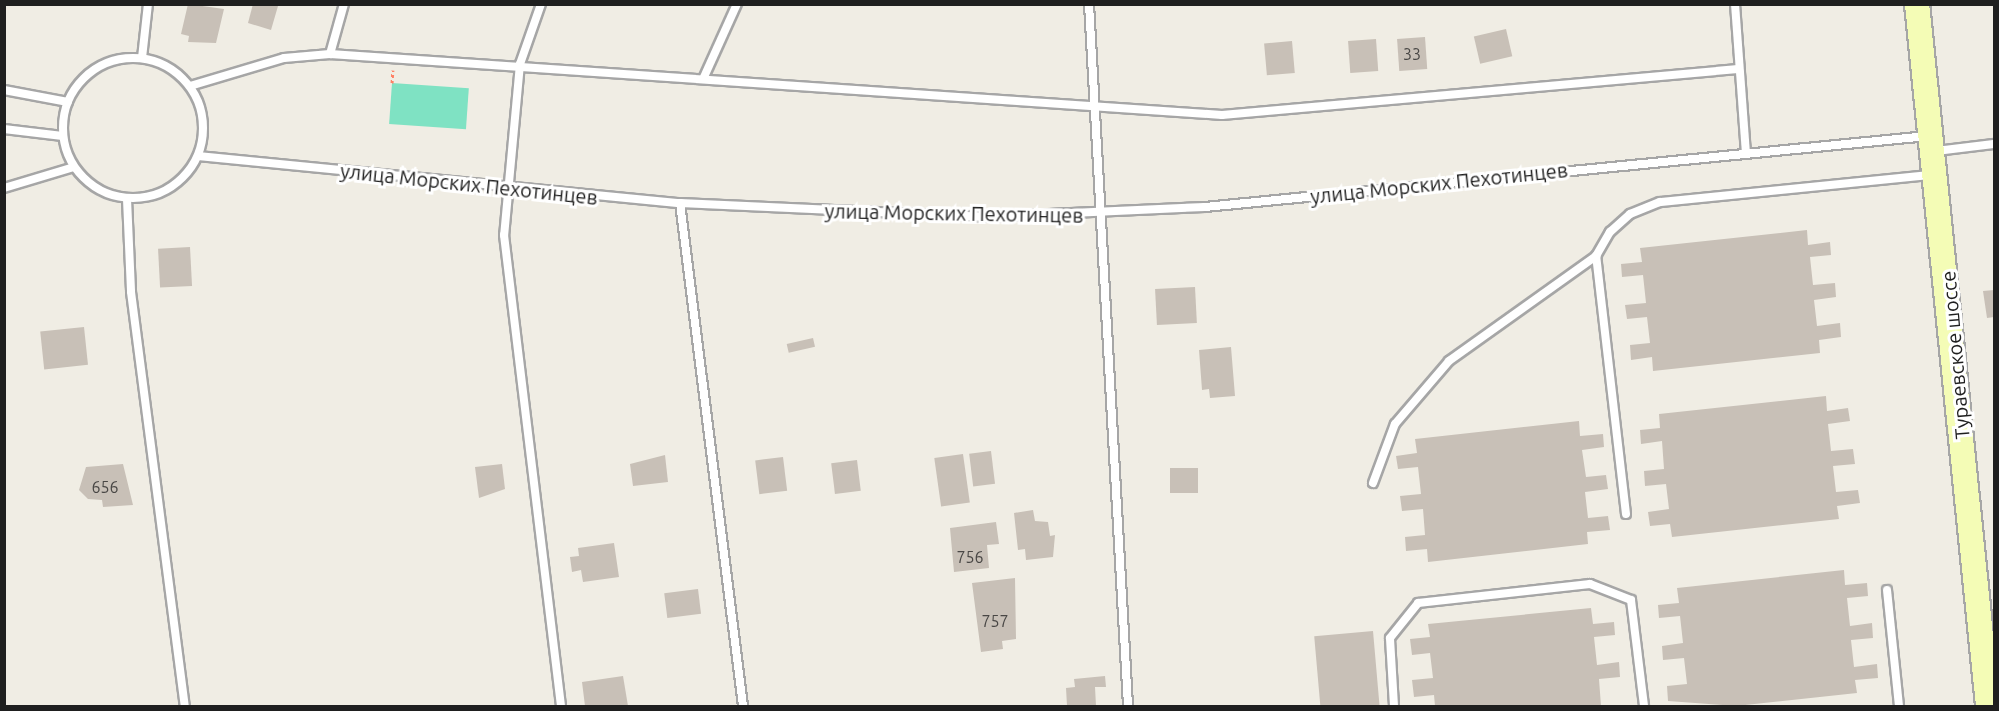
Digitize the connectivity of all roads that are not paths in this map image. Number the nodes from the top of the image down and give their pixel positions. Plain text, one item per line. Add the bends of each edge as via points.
1 (148, 4) edge
2 (344, 4) edge
3 (541, 4) edge
4 (737, 4) edge
5 (1089, 4) edge
6 (1735, 4) edge
7 (1917, 4) edge
8 (330, 54) junction
9 (142, 58) junction
10 (520, 64) junction
11 (1738, 69) junction
12 (704, 77) junction
13 (190, 86) junction
14 (4, 90) edge
15 (68, 102) junction
16 (1094, 105) junction
17 (4, 129) edge
18 (63, 136) junction
19 (1995, 144) edge
20 (1746, 153) junction
21 (1936, 154) junction
22 (198, 156) junction
23 (74, 167) junction
24 (4, 188) edge
25 (505, 189) junction
26 (127, 199) junction
27 (680, 203) junction
28 (1097, 215) junction
29 (1596, 256) junction
30 (1373, 483) dead end
31 (1626, 514) dead end
32 (1887, 590) dead end
33 (185, 706) edge
34 (561, 706) edge
35 (743, 706) edge
36 (1128, 706) edge
37 (1394, 706) edge
38 (1644, 706) edge
39 (1899, 706) edge
40 (1988, 706) edge

1 - 9 lane
2 - 8 lane
3 - 10 lane
4 - 12 lane
5 - 16 lane
6 - 11 lane
7 - 21 main road, Тураевское шоссе
8 - 10 lane
8 - 13 lane via 284,58
9 - 13 lane via 168,67
9 - 15 lane via 106,63 83,79
10 - 12 lane
10 - 25 lane
11 - 16 lane via 1222,115
11 - 20 lane
12 - 16 lane
13 - 22 lane via 203,120
14 - 15 lane
15 - 18 lane
16 - 28 lane
17 - 18 lane
18 - 23 lane
19 - 21 lane
20 - 21 lane, улица Морских Пехотинцев
20 - 28 lane, улица Морских Пехотинцев
21 - 29 lane via 1660,202 1630,214 1610,231
21 - 40 main road, Тураевское шоссе
22 - 25 lane, улица Морских Пехотинцев
22 - 26 lane via 169,189
23 - 24 lane
23 - 26 lane via 88,183
25 - 27 lane, улица Морских Пехотинцев
25 - 34 lane via 506,278
26 - 33 lane via 131,292
27 - 28 lane, улица Морских Пехотинцев via 885,215
27 - 35 lane
28 - 36 lane
29 - 30 lane via 1449,361 1395,424
29 - 31 lane
32 - 39 lane
37 - 38 lane via 1390,638 1418,603 1590,584 1631,600

